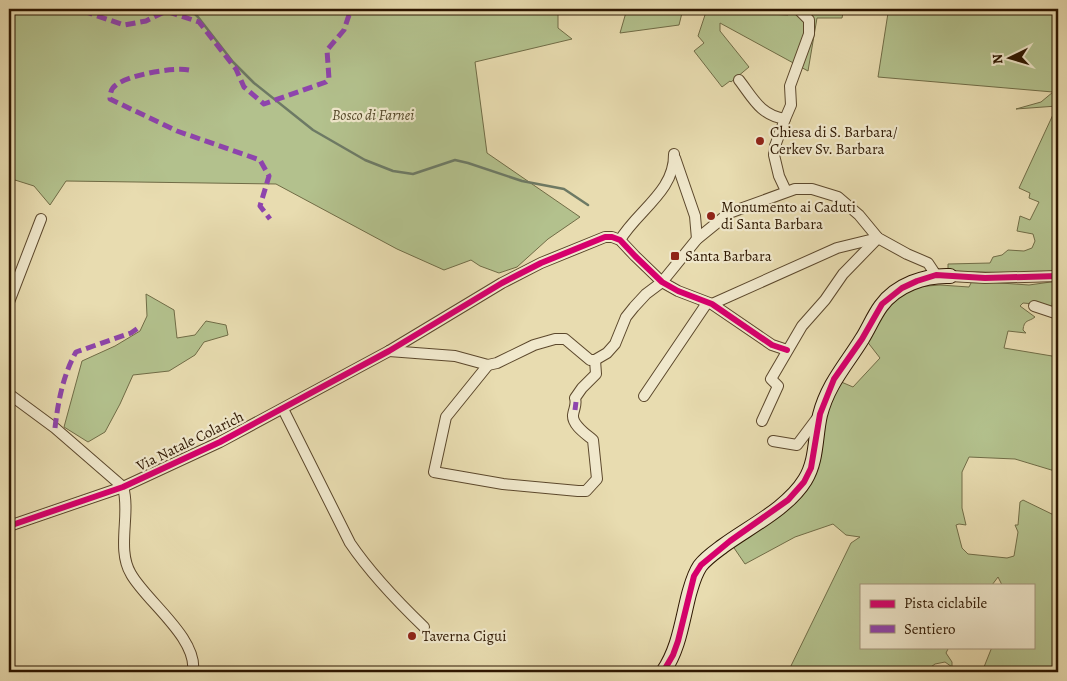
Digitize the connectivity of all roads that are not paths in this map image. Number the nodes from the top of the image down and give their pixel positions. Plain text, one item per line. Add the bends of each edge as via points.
1 (798, 9) edge
2 (738, 80) dead end
3 (784, 119) junction
4 (786, 191) junction
5 (41, 219) dead end
6 (878, 238) junction
7 (698, 239) junction
8 (620, 240) junction
9 (943, 276) junction
10 (1058, 276) edge
11 (662, 282) junction
12 (9, 302) edge
13 (710, 303) junction
14 (1034, 306) dead end
15 (1058, 314) edge
16 (787, 350) junction
17 (389, 351) junction
18 (595, 360) junction
19 (488, 365) junction
20 (9, 394) edge
21 (644, 396) dead end
22 (283, 409) junction
23 (820, 414) junction
24 (762, 421) dead end
25 (774, 441) dead end
26 (123, 487) junction
27 (9, 526) edge
28 (424, 626) dead end
29 (193, 672) edge
30 (663, 672) edge

1 - 3 street via 809,20 809,34 790,86 792,106
2 - 3 street via 764,112
3 - 4 street via 774,154
4 - 6 street via 812,188 838,197
4 - 7 street via 729,212
5 - 12 street
6 - 9 street via 928,263
6 - 13 street via 837,248
6 - 16 street via 843,274
7 - 8 street via 690,198 674,154 673,166 663,189
7 - 11 street
8 - 11 street
8 - 17 street, Via Natale Colarich via 605,238 541,264 502,283
9 - 10 street
9 - 23 street via 917,281 882,304 862,339 829,382
11 - 13 street
11 - 18 street via 634,307 615,344
13 - 16 street via 772,346
13 - 21 street
14 - 15 street
16 - 24 street via 771,379 778,386
17 - 19 street via 455,356
17 - 22 street, Via Natale Colarich
18 - 19 street via 584,356 565,339 556,339 534,344 497,364
18 - 19 street via 596,374 575,398 573,415 574,422 593,440 597,479 586,490 578,491 502,484 434,472 446,417
20 - 26 street, Via Natale Colarich via 55,428
22 - 26 street, Via Natale Colarich
22 - 28 street via 354,549 379,581
23 - 25 street via 798,446
23 - 30 street via 812,468 804,482 788,500 716,552 694,576 676,648
26 - 27 street, Via Natale Colarich
26 - 29 street, Via Natale Colarich via 127,498 124,546 130,573 184,640 190,651

